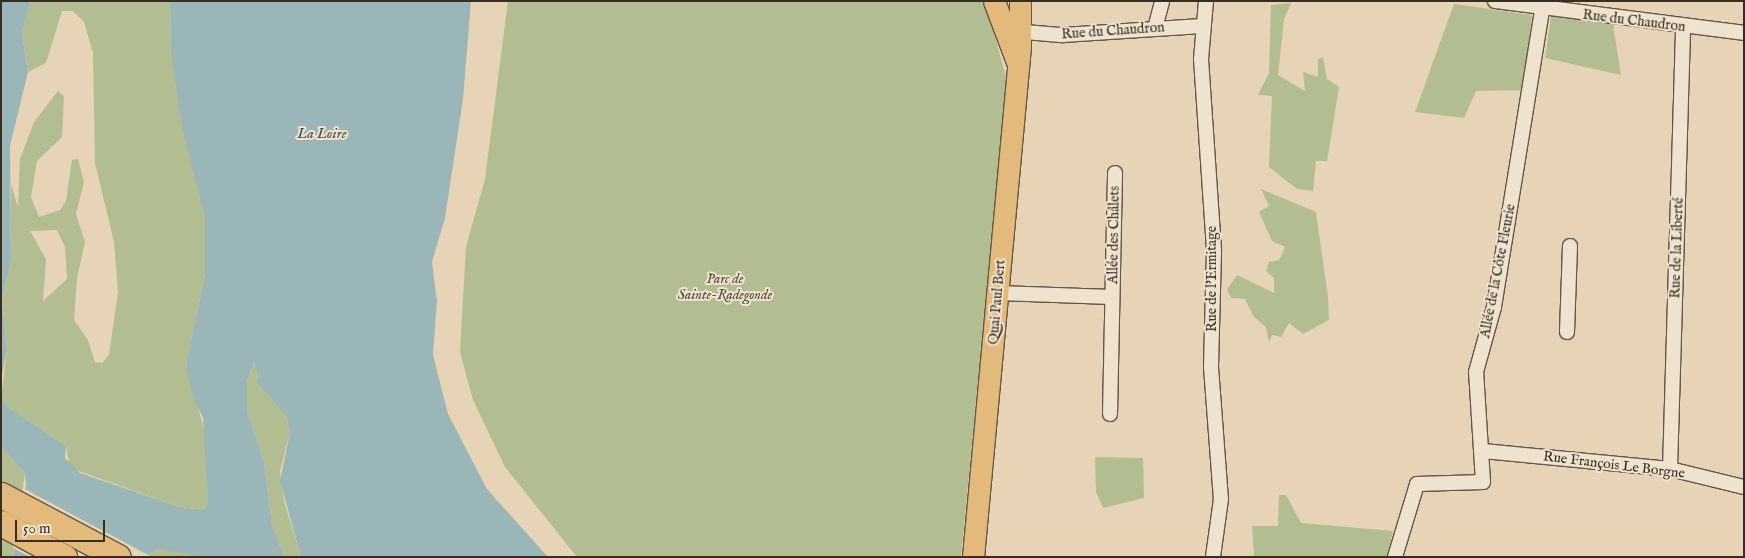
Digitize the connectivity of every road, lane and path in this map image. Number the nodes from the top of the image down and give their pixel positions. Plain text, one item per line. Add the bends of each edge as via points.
1 (994, 1) edge
2 (1020, 1) edge
3 (1027, 1) edge
4 (1162, 1) edge
5 (1206, 1) edge
6 (1495, 1) edge
7 (1527, 4) edge
8 (1542, 10) junction
9 (1202, 26) junction
10 (1683, 27) junction
11 (1155, 28) junction
12 (1744, 33) edge
13 (1021, 47) junction
14 (1115, 173) dead end
15 (1570, 246) dead end
16 (998, 293) junction
17 (1112, 297) junction
18 (1567, 332) dead end
19 (1110, 414) dead end
20 (1483, 451) junction
21 (1670, 469) junction
22 (1744, 487) edge
23 (1, 495) edge
24 (1, 523) edge
25 (64, 557) edge
26 (118, 557) edge
27 (973, 557) edge
28 (1213, 557) edge
29 (1395, 557) edge

1 - 13 main road
2 - 13 main road, Quai Paul Bert
3 - 13 main road, Quai Paul Bert
4 - 11 street
5 - 9 street, Rue de l'Ermitage
6 - 7 street, Rue du Chaudron
7 - 8 street, Rue du Chaudron
8 - 10 street, Rue du Chaudron
8 - 20 street, Allée de la Côte Fleurie via 1494,307 1476,372
9 - 11 street, Rue du Chaudron
9 - 28 street, Rue de l'Ermitage via 1214,252 1211,376 1221,499
10 - 12 street, Rue du Chaudron
10 - 21 street, Rue de la Liberté
11 - 13 street, Rue du Chaudron via 1063,35
13 - 16 main road, Quai Paul Bert
14 - 17 street, Allée des Châlets
15 - 18 street
16 - 17 street, Allée des Châlets
16 - 27 main road, Quai Paul Bert
17 - 19 street, Allée des Châlets
20 - 21 street, Rue François Le Borgne
20 - 29 street, Allée de la Côte Fleurie via 1483,482 1417,484
21 - 22 street, Rue François Le Borgne
23 - 26 highway
24 - 25 highway

